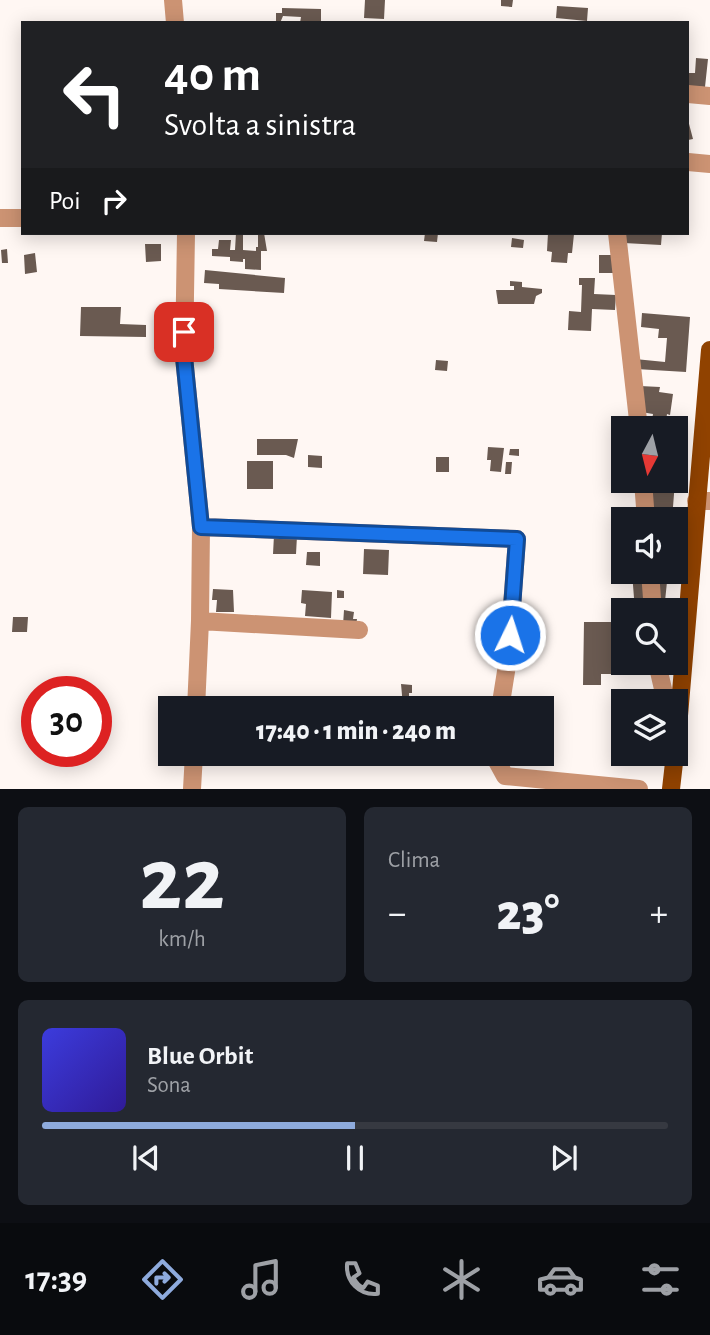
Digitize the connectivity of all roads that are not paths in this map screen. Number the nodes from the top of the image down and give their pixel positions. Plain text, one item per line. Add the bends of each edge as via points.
1 (173, 0) edge
2 (175, 21) edge
3 (689, 94) edge
4 (710, 96) edge
5 (689, 162) edge
6 (710, 164) edge
7 (0, 218) edge
8 (21, 218) edge
9 (186, 235) edge
10 (617, 235) edge
11 (710, 350) edge
12 (638, 416) edge
13 (703, 501) edge
14 (201, 527) junction
15 (200, 621) junction
16 (359, 629) dead end
17 (682, 689) edge
18 (197, 696) edge
19 (502, 696) edge
20 (193, 766) edge
21 (500, 766) edge
22 (674, 766) edge
23 (192, 789) edge
24 (639, 789) edge
25 (671, 789) edge

1 - 2 street
3 - 4 street
5 - 6 street
7 - 8 street
9 - 14 street via 184,357
10 - 12 street
11 - 13 main road
13 - 17 main road
14 - 15 street
14 - 19 street via 517,539
15 - 16 street
15 - 18 street
20 - 23 street
21 - 24 street via 505,776
22 - 25 main road

